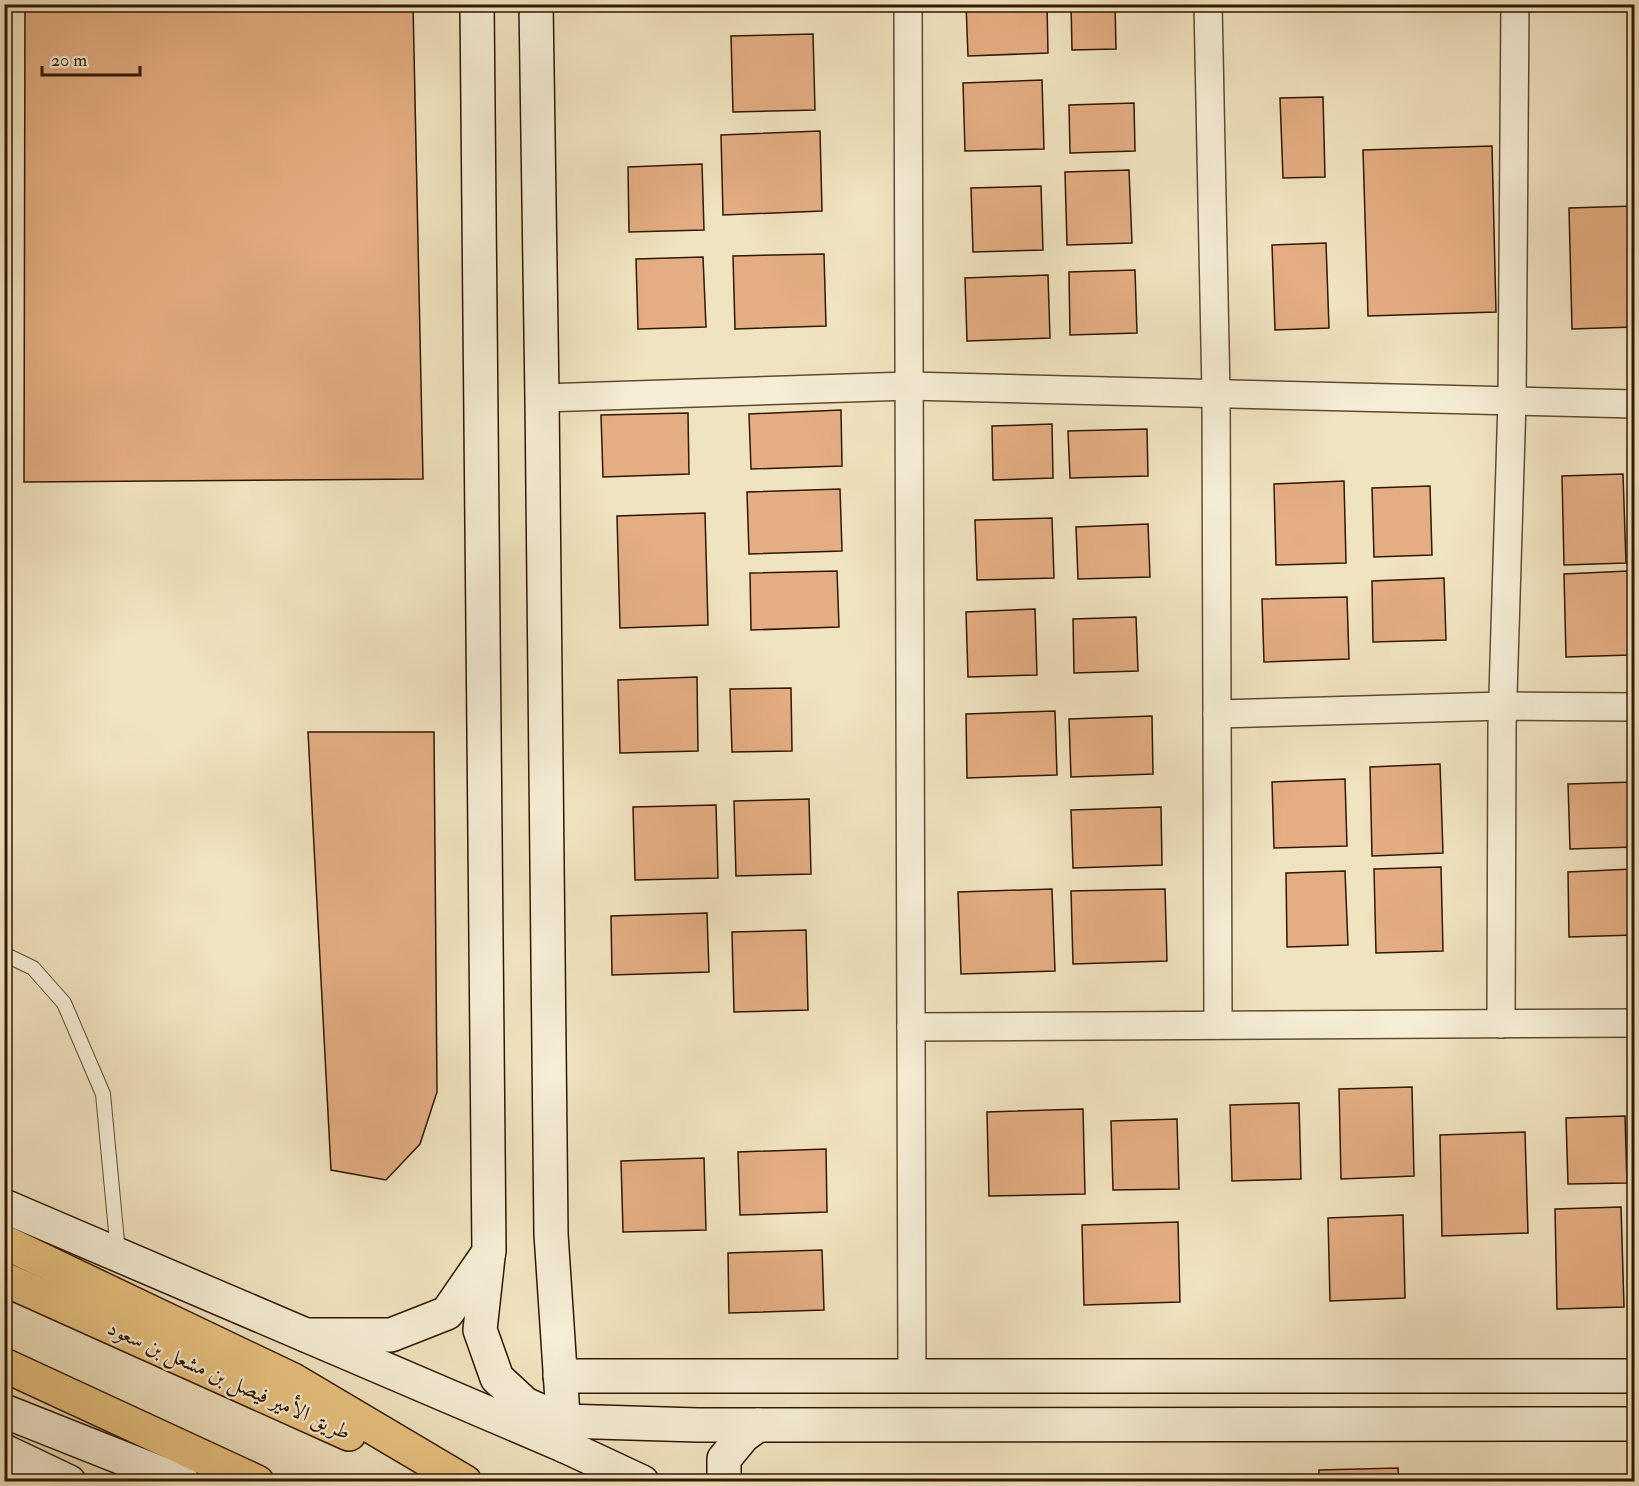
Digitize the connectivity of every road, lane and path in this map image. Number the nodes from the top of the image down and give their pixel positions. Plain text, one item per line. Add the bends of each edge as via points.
1 (477, 4) edge
2 (536, 4) edge
3 (908, 4) edge
4 (1208, 4) edge
5 (1515, 4) edge
6 (909, 386) junction
7 (1216, 394) junction
8 (542, 398) junction
9 (1512, 401) junction
10 (1635, 404) edge
11 (1503, 706) junction
12 (1635, 707) edge
13 (1217, 714) junction
14 (4, 954) edge
15 (1635, 1023) edge
16 (1501, 1024) junction
17 (1218, 1025) junction
18 (911, 1027) junction
19 (4, 1206) edge
20 (4, 1242) edge
21 (489, 1252) junction
22 (118, 1254) junction
23 (4, 1279) edge
24 (306, 1335) junction
25 (4, 1365) edge
26 (560, 1376) junction
27 (912, 1376) junction
28 (1635, 1376) edge
29 (4, 1411) edge
30 (1635, 1424) edge
31 (758, 1425) junction
32 (564, 1433) junction
33 (4, 1451) edge
34 (69, 1482) edge
35 (183, 1482) edge
36 (257, 1482) edge
37 (454, 1482) edge
38 (465, 1482) edge
39 (642, 1482) edge
40 (724, 1482) edge

1 - 21 street
2 - 8 street
3 - 6 street
4 - 7 street
5 - 9 street
6 - 7 street
6 - 8 street
6 - 18 street
7 - 9 street
7 - 13 street
8 - 26 street via 550,1234
9 - 10 street
9 - 11 street
11 - 12 street
11 - 13 street
11 - 16 street
13 - 17 street
14 - 22 lane via 33,968 64,1003 103,1094
15 - 16 street
16 - 17 street
17 - 18 street
18 - 27 street
19 - 22 street
20 - 38 main road via 293,1380
21 - 24 street via 447,1313 391,1335
21 - 32 street via 480,1330 497,1378
22 - 24 street
23 - 37 main road, طريق الأمير فيصل بن مشعل بن سعود
24 - 32 street
25 - 36 main road
26 - 27 street
26 - 32 street
27 - 28 street
29 - 35 street
30 - 31 street
31 - 32 street
31 - 40 street via 724,1459
32 - 39 street
33 - 34 street

